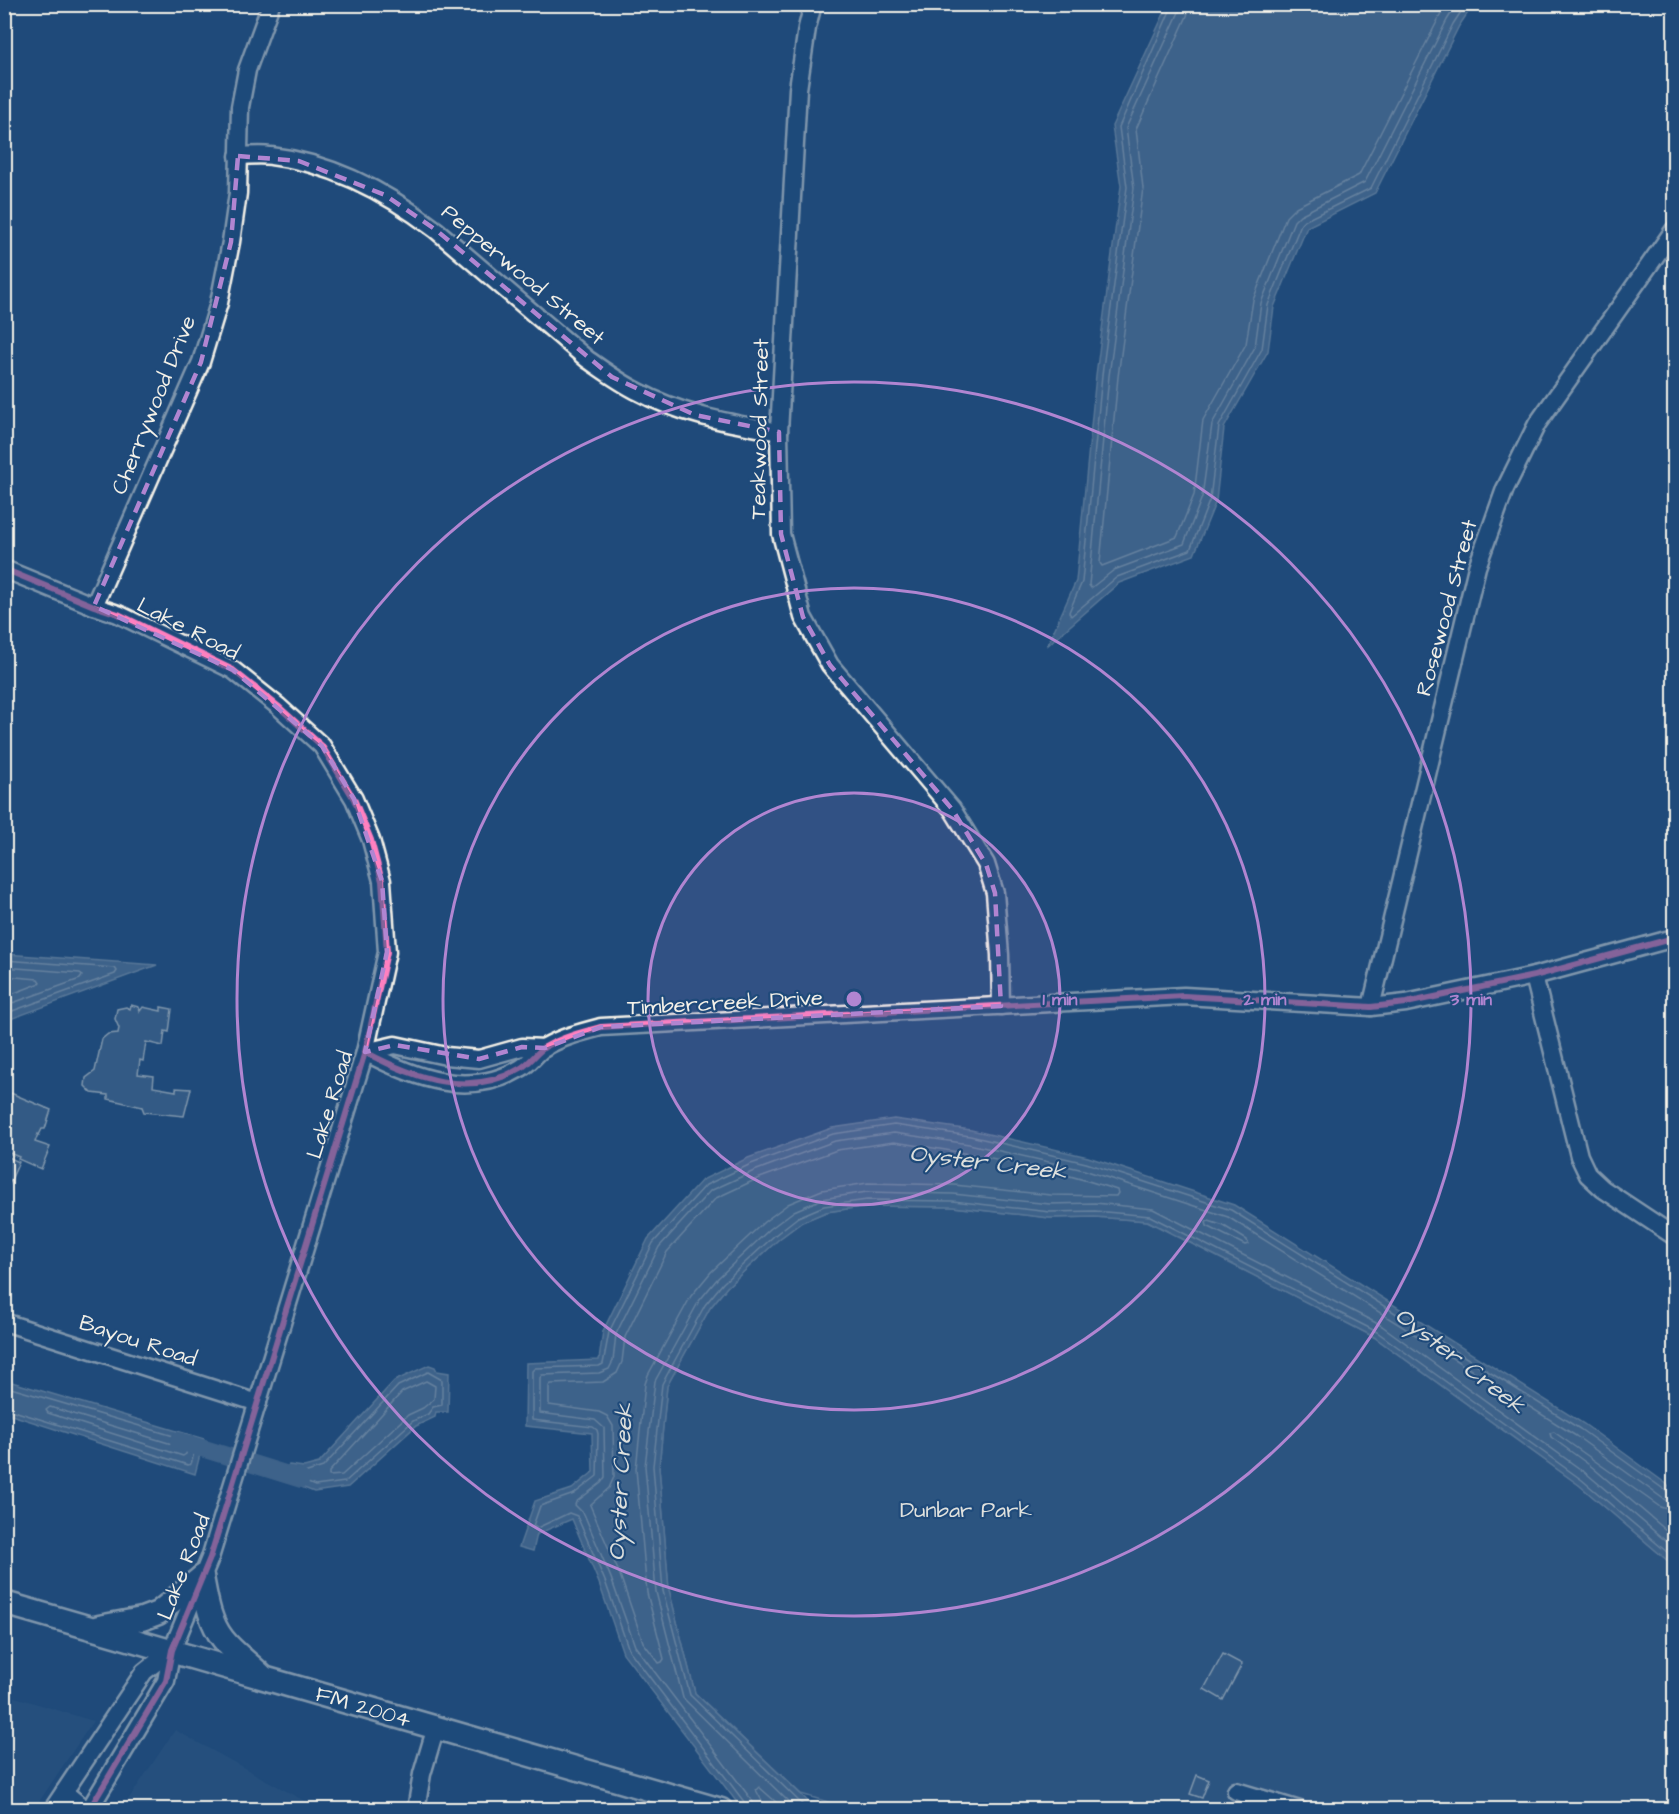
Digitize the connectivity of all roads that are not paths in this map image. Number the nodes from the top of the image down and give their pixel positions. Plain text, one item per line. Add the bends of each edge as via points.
1 (271, 4) edge
2 (813, 4) edge
3 (238, 156) junction
4 (1674, 230) edge
5 (779, 432) junction
6 (4, 569) edge
7 (94, 606) junction
8 (1674, 938) edge
9 (1534, 976) junction
10 (1001, 1006) junction
11 (1371, 1007) junction
12 (545, 1048) junction
13 (365, 1052) junction
14 (1674, 1236) edge
15 (4, 1322) edge
16 (258, 1403) junction
17 (202, 1577) junction
18 (4, 1603) edge
19 (93, 1628) junction
20 (172, 1650) junction
21 (264, 1677) junction
22 (436, 1727) junction
23 (1236, 1791) dead end
24 (64, 1792) junction
25 (52, 1809) edge
26 (88, 1809) edge
27 (416, 1809) edge
28 (721, 1809) edge
29 (1300, 1809) edge

1 - 3 street, Cherrywood Drive via 247,70 240,107
2 - 5 street, Teakwood Street via 798,89
3 - 5 street, Pepperwood Street via 269,155 299,161 385,195 436,230 612,377 695,415
3 - 7 street, Cherrywood Drive via 239,181 231,242 219,303 201,362
4 - 11 street, Rosewood Street via 1537,424 1505,489 1477,567
5 - 10 street, Teakwood Street via 780,534 803,617 831,665 952,809 986,864 995,893
6 - 7 street, Lake Road
7 - 13 street, Lake Road via 233,670 322,746 354,799 382,880 387,952
8 - 9 street, Timbercreek Drive
9 - 11 street, Timbercreek Drive
9 - 14 street via 1588,1175
10 - 11 street, Timbercreek Drive via 1184,996
10 - 12 street, Timbercreek Drive via 601,1027
12 - 13 street, Timbercreek Drive via 522,1047 479,1059 395,1045
12 - 13 street, Timbercreek Drive via 523,1067 483,1084 434,1079 396,1068
13 - 16 street, Lake Road
15 - 16 street, Bayou Road
16 - 17 street, Lake Road
17 - 19 main road via 158,1613 142,1620
17 - 20 street, Lake Road
17 - 21 main road via 209,1610 224,1640
18 - 19 main road, FM 2004 / FM 2004
19 - 20 main road, FM 2004 / FM 2004
20 - 21 main road, FM 2004 / FM 2004
20 - 24 street, Lake Road via 144,1672
20 - 26 street, Lake Road via 166,1681
21 - 22 main road, FM 2004 / FM 2004
22 - 27 street
22 - 28 main road, FM 2004 / FM 2004
23 - 29 street
24 - 25 street, Lake Road
24 - 26 street

